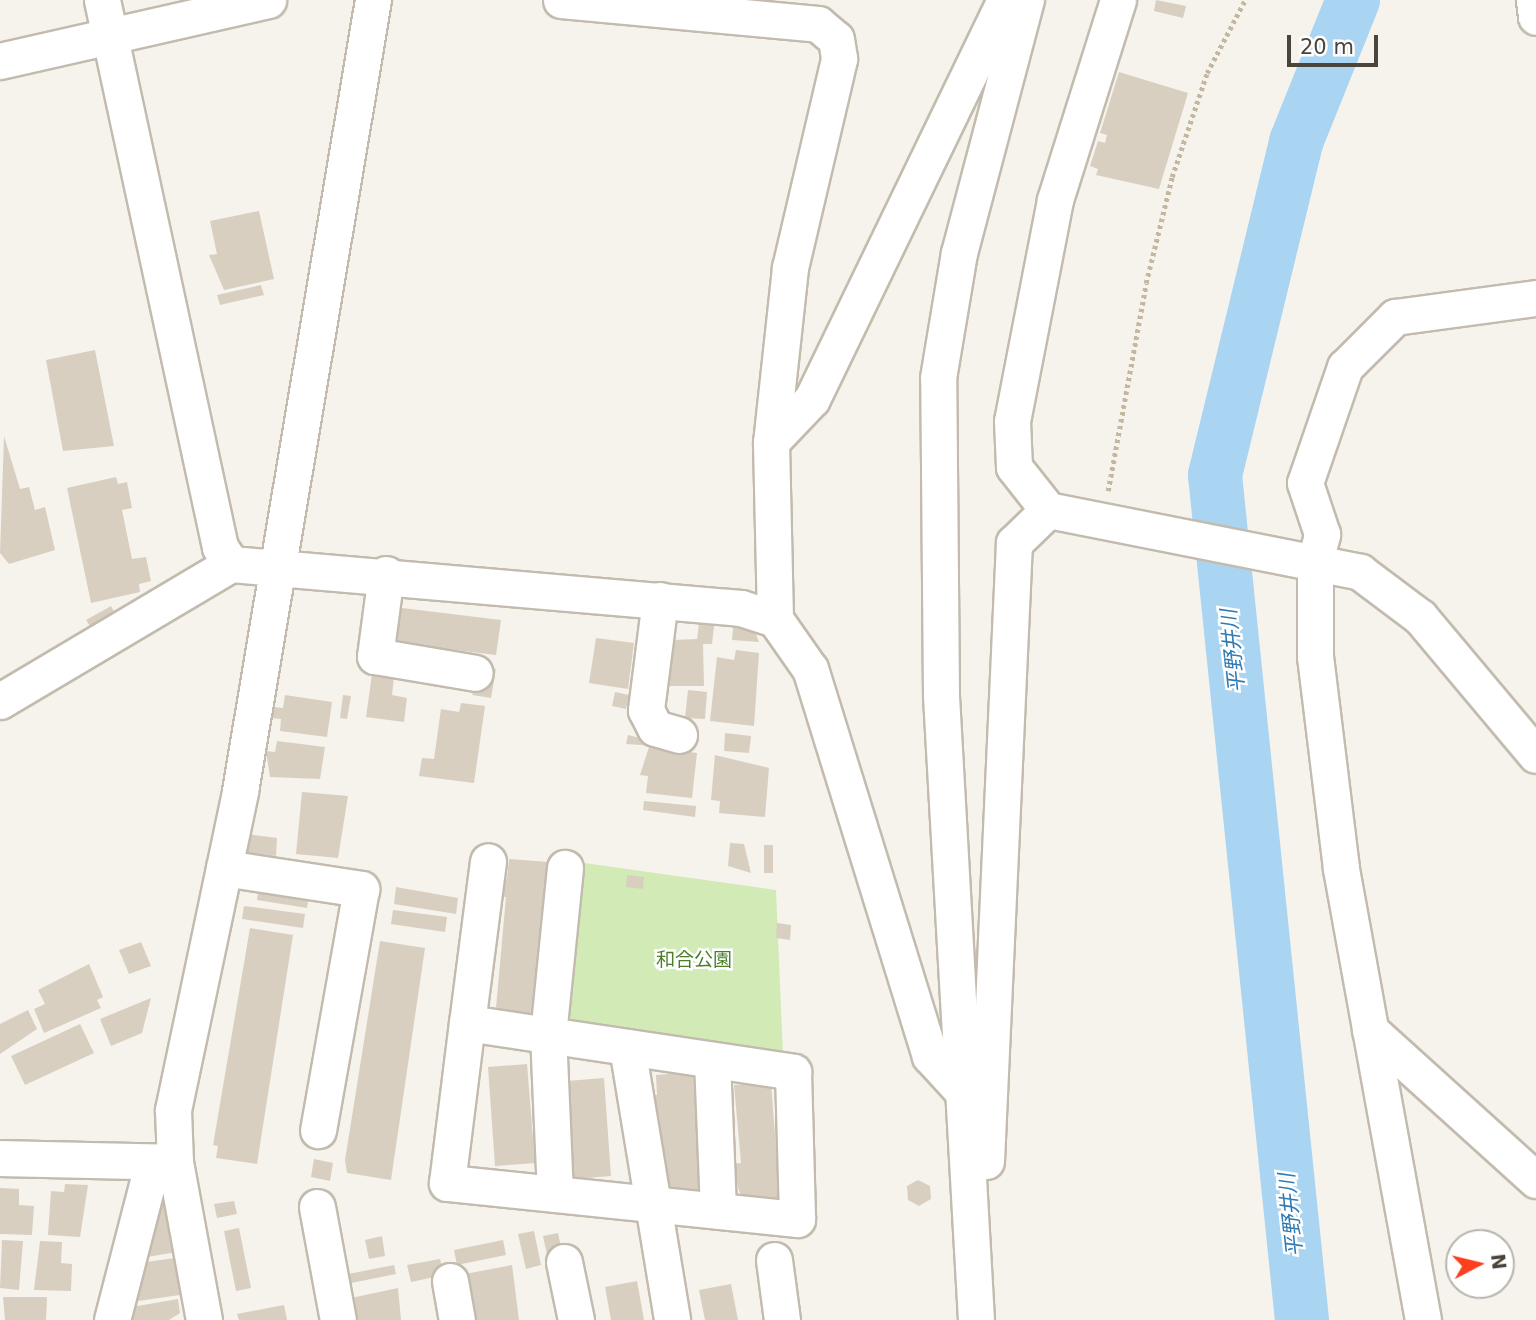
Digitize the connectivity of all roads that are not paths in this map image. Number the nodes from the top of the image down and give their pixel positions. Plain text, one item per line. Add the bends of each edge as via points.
1 (102, 0) edge
2 (268, 0) edge
3 (373, 0) edge
4 (561, 0) edge
5 (1005, 0) edge
6 (1026, 0) edge
7 (1118, 0) edge
8 (1534, 0) edge
9 (1536, 17) edge
10 (109, 37) junction
11 (0, 61) edge
12 (1536, 298) edge
13 (771, 442) junction
14 (1048, 510) junction
15 (1302, 559) junction
16 (231, 564) junction
17 (274, 564) junction
18 (387, 574) junction
19 (660, 600) junction
20 (775, 619) junction
21 (475, 673) dead end
22 (0, 701) edge
23 (1520, 721) edge
24 (679, 735) dead end
25 (1536, 755) edge
26 (488, 861) dead end
27 (224, 868) junction
28 (565, 868) dead end
29 (467, 1023) junction
30 (1370, 1030) junction
31 (548, 1035) junction
32 (627, 1047) junction
33 (712, 1060) junction
34 (962, 1092) junction
35 (318, 1130) dead end
36 (0, 1158) edge
37 (164, 1162) junction
38 (1536, 1180) edge
39 (555, 1194) junction
40 (653, 1204) junction
41 (317, 1207) dead end
42 (718, 1211) junction
43 (972, 1259) junction
44 (774, 1260) dead end
45 (564, 1262) dead end
46 (450, 1281) dead end
47 (112, 1320) edge
48 (204, 1320) edge
49 (338, 1320) edge
50 (457, 1320) edge
51 (576, 1320) edge
52 (672, 1320) edge
53 (782, 1320) edge
54 (966, 1320) edge
55 (976, 1320) edge
56 (1423, 1320) edge

1 - 10 street
2 - 10 street
3 - 17 street
4 - 13 street via 818,24 836,39 839,59 790,268
5 - 13 street via 812,399
6 - 34 street via 959,253 938,378 941,695
7 - 14 street via 1055,200 1012,421 1014,467
8 - 9 street
10 - 11 street
10 - 16 street via 220,547
12 - 15 street via 1395,317 1345,367 1305,483 1322,534
13 - 20 street
14 - 15 street
14 - 43 street via 1014,543 986,1165
15 - 23 street via 1360,572 1420,617
15 - 30 street via 1341,868
16 - 17 street
16 - 22 street
17 - 18 street
17 - 27 street
18 - 19 street
18 - 21 street via 376,656
19 - 20 street via 741,608
19 - 24 street via 646,710 656,729
20 - 34 street via 810,669 930,1056
23 - 25 street
26 - 29 street
27 - 35 street via 361,889
27 - 37 street
28 - 31 street
29 - 31 street
29 - 39 street via 447,1182
30 - 38 street
30 - 56 street
31 - 32 street
31 - 39 street
32 - 33 street
32 - 40 street
33 - 42 street
33 - 42 street via 793,1072 797,1219
34 - 43 street
36 - 37 street
37 - 47 street
37 - 48 street
39 - 40 street
40 - 42 street
40 - 52 street
41 - 49 street
43 - 54 street
43 - 55 street
44 - 53 street
45 - 51 street
46 - 50 street

